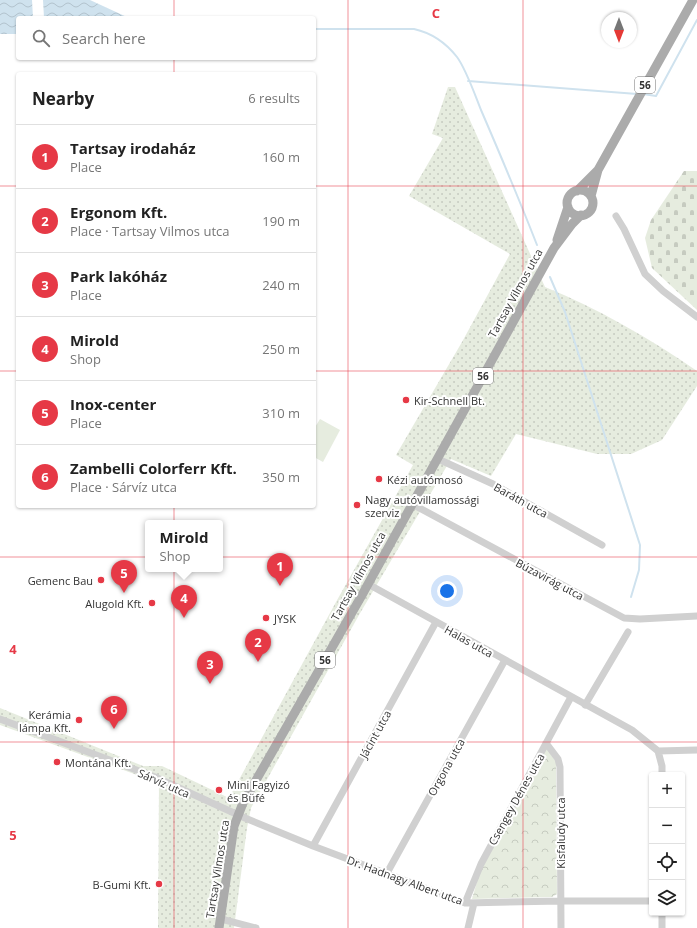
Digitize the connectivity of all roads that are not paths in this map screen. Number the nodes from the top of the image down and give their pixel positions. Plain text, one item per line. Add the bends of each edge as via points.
1 (693, 0) edge
2 (598, 170) junction
3 (577, 190) junction
4 (591, 196) junction
5 (568, 207) junction
6 (581, 215) junction
7 (616, 216) dead end
8 (554, 248) junction
9 (697, 317) edge
10 (438, 459) junction
11 (412, 504) junction
12 (602, 545) dead end
13 (368, 584) junction
14 (697, 616) edge
15 (436, 622) junction
16 (628, 632) dead end
17 (505, 660) junction
18 (571, 698) junction
19 (585, 705) junction
20 (0, 718) edge
21 (546, 743) junction
22 (697, 750) edge
23 (658, 751) junction
24 (662, 772) edge
25 (238, 815) junction
26 (313, 846) junction
27 (387, 874) junction
28 (561, 901) junction
29 (649, 901) edge
30 (465, 903) junction
31 (474, 903) junction
32 (662, 916) edge
33 (220, 924) edge
34 (256, 928) edge
35 (468, 928) edge
36 (561, 928) edge
37 (662, 928) edge

1 - 2 main road, 56
2 - 3 main road, 56
2 - 4 main road, 56
3 - 4 main road via 584,190
3 - 5 main road, 56 via 568,198
4 - 6 main road, 56 via 592,208
5 - 6 main road via 572,213
5 - 8 main road, 56
6 - 8 main road, 56
7 - 9 street via 646,274 663,291
8 - 10 main road, Tartsay Vilmos utca / 56
10 - 11 main road, Tartsay Vilmos utca / 56
10 - 12 street, Baráth utca via 494,484
11 - 13 main road, Tartsay Vilmos utca / 56
11 - 14 street, Búzavirág utca via 624,618 631,620
13 - 15 street, Halas utca
13 - 25 main road, Tartsay Vilmos utca / 56
15 - 17 street, Halas utca
15 - 26 street, Jácint utca
16 - 19 street
17 - 18 street, Halas utca
17 - 27 street, Orgona utca
18 - 19 street, Halas utca
18 - 21 street, Csengey Dénes utca
19 - 23 street, Halas utca via 632,730
20 - 25 street, Sárvíz utca via 156,777
21 - 28 street, Kisfaludy utca via 558,759 560,767
21 - 30 street, Csengey Dénes utca via 481,864
22 - 23 street
23 - 24 street
25 - 26 street, Dr. Hadnagy Albert utca
25 - 33 main road, Tartsay Vilmos utca / 56 via 228,862
26 - 27 street, Dr. Hadnagy Albert utca
27 - 30 street, Dr. Hadnagy Albert utca
28 - 29 street, Dr. Hadnagy Albert utca
28 - 31 street, Dr. Hadnagy Albert utca
28 - 36 street, Kisfaludy utca
30 - 31 street, Dr. Hadnagy Albert utca
31 - 35 street
32 - 37 street
33 - 34 street

